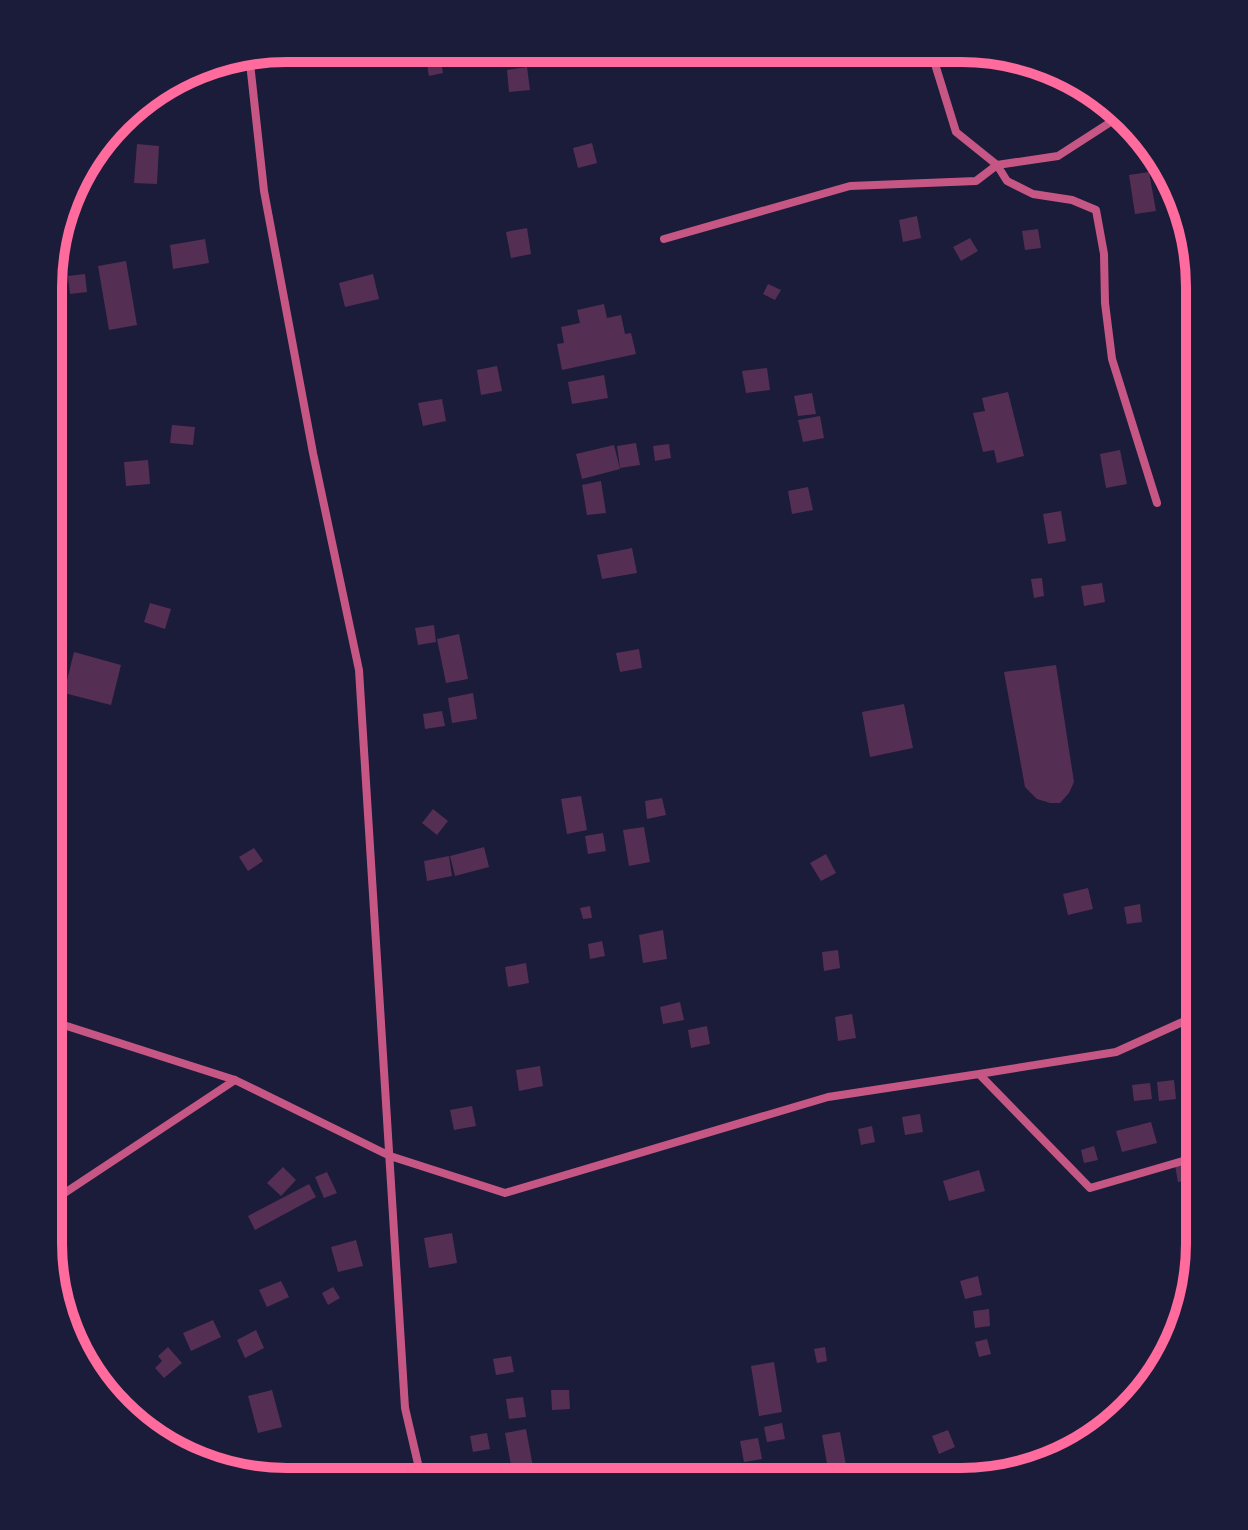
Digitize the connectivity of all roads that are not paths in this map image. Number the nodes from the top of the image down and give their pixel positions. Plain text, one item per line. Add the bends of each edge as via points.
1 (934, 62) edge
2 (250, 65) edge
3 (1112, 121) edge
4 (997, 165) junction
5 (664, 239) dead end
6 (1157, 503) dead end
7 (1186, 1020) edge
8 (62, 1024) edge
9 (979, 1074) junction
10 (235, 1080) junction
11 (390, 1156) junction
12 (1186, 1160) edge
13 (62, 1195) edge
14 (419, 1468) edge

1 - 4 street via 956,132
2 - 11 street via 264,191 359,670
3 - 4 street via 1058,156
4 - 5 street via 976,181 850,186
4 - 6 street via 1007,181 1033,194 1096,210 1112,359
7 - 9 street via 1116,1052
8 - 10 street
9 - 11 street via 828,1097 505,1193
9 - 12 street via 1090,1188
10 - 11 street
10 - 13 street
11 - 14 street via 405,1408

